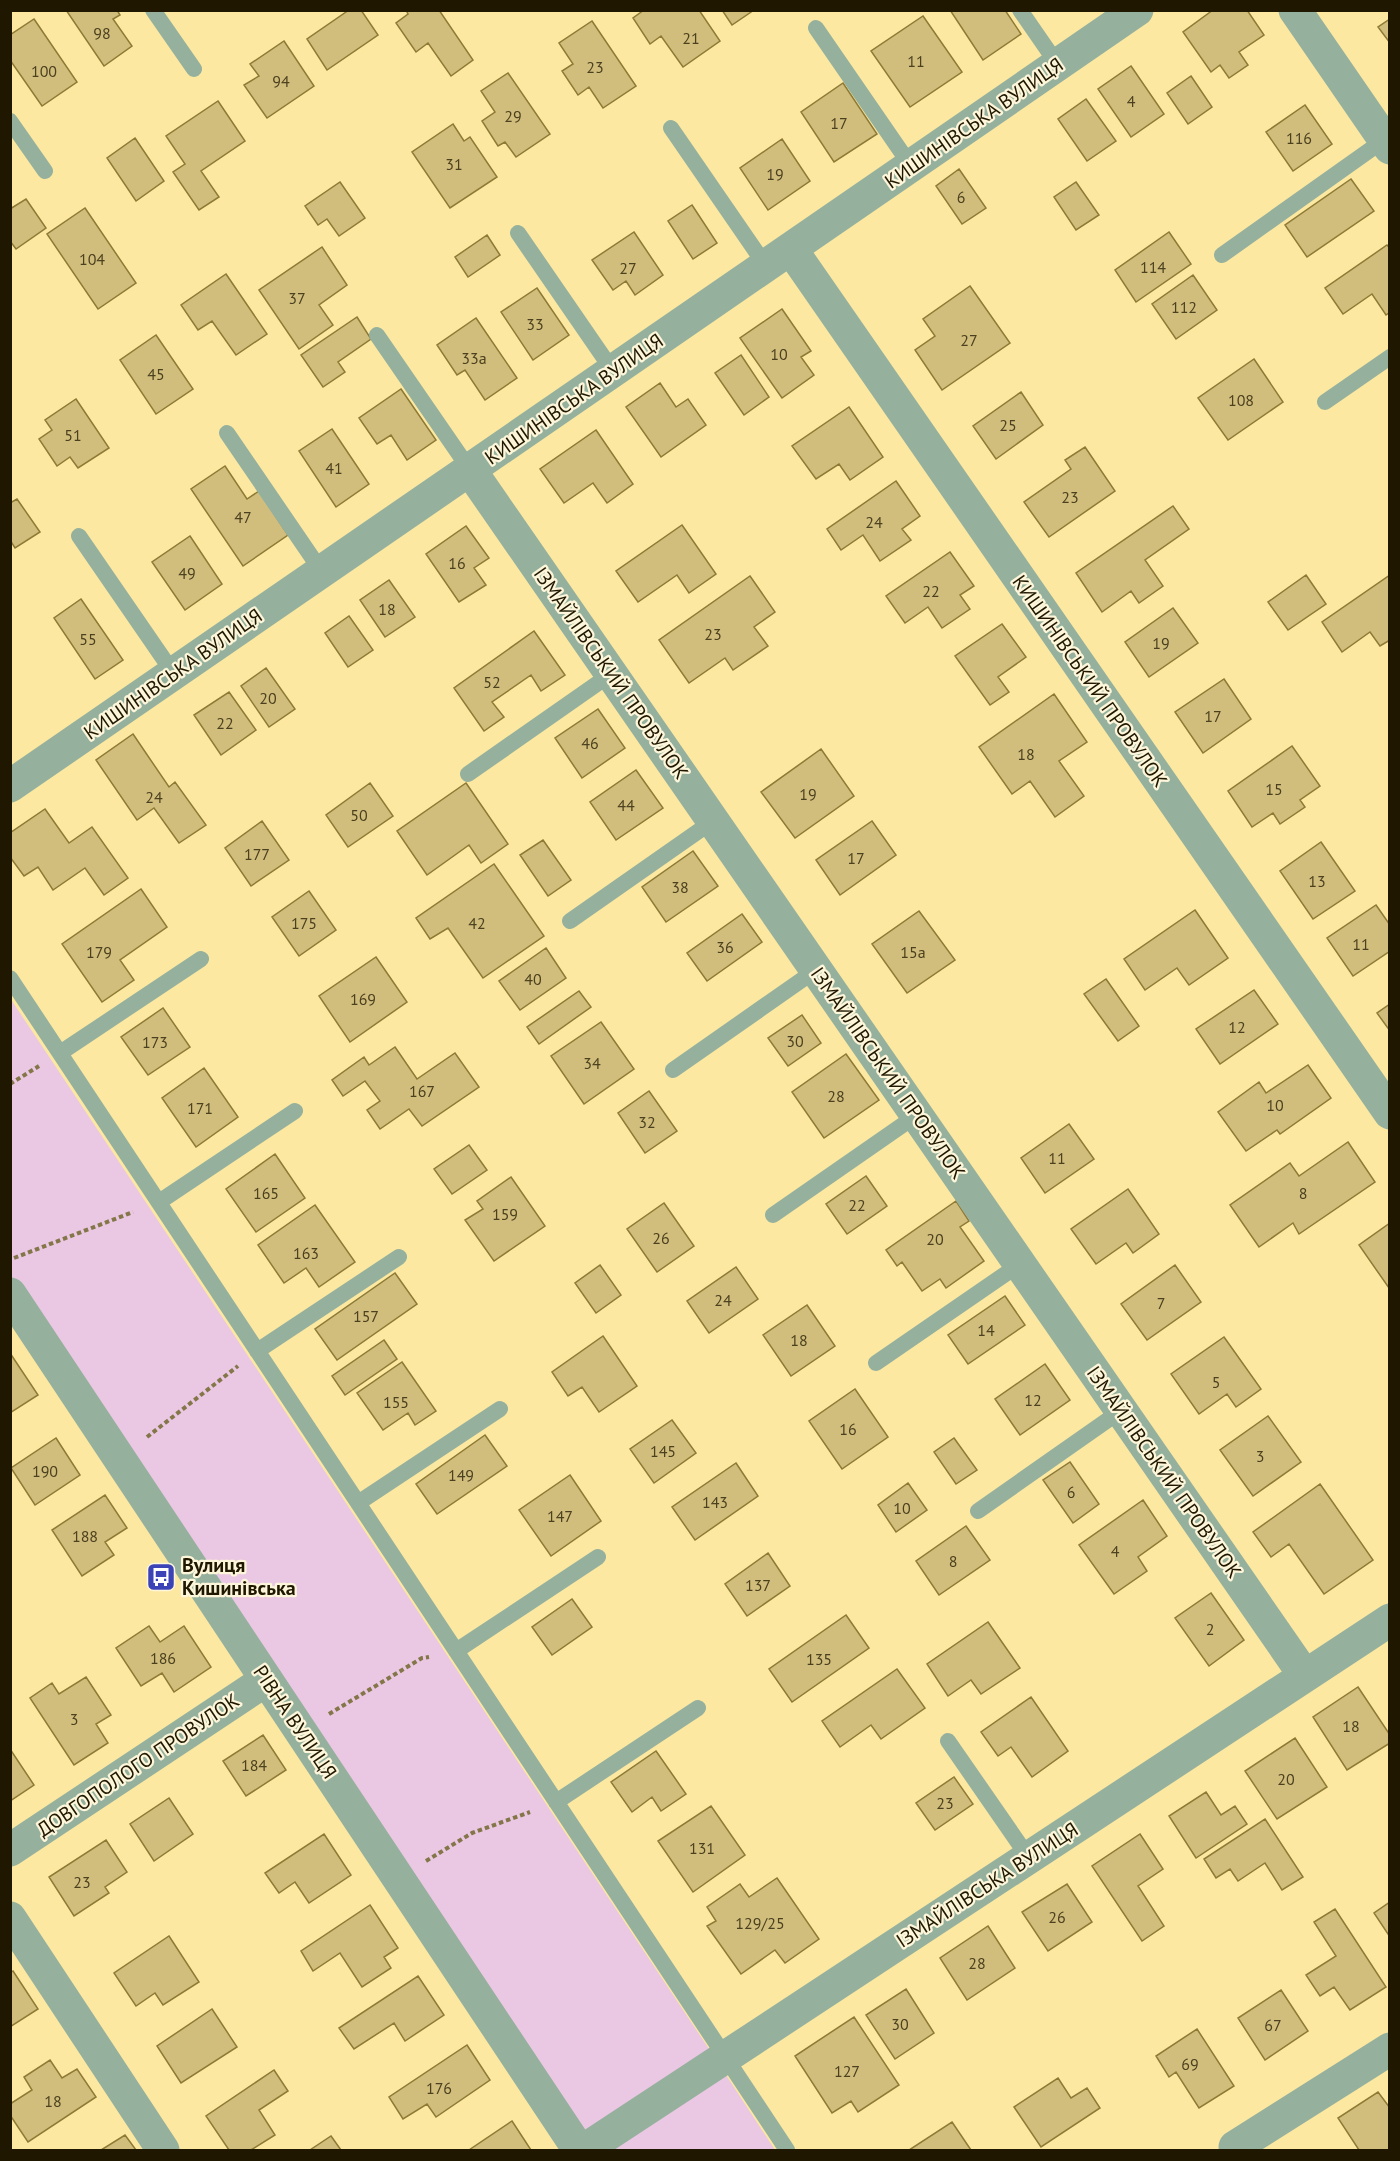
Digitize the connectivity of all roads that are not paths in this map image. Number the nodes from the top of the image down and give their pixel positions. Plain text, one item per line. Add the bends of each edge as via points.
1 (153, 10) edge
2 (1020, 10) edge
3 (1137, 10) edge
4 (1294, 10) edge
5 (816, 28) dead end
6 (1058, 65) junction
7 (194, 69) dead end
8 (10, 121) edge
9 (671, 128) dead end
10 (1387, 144) edge
11 (911, 166) junction
12 (45, 171) dead end
13 (518, 233) dead end
14 (1222, 255) dead end
15 (778, 258) junction
16 (377, 335) dead end
17 (1389, 357) edge
18 (613, 371) junction
19 (1325, 402) dead end
20 (227, 433) dead end
21 (470, 470) junction
22 (79, 536) dead end
23 (322, 572) junction
24 (174, 674) junction
25 (611, 674) junction
26 (468, 774) dead end
27 (10, 786) edge
28 (713, 821) junction
29 (570, 921) dead end
30 (201, 959) dead end
31 (816, 970) junction
32 (10, 978) edge
33 (60, 1053) junction
34 (673, 1070) dead end
35 (295, 1111) dead end
36 (1389, 1113) edge
37 (917, 1115) junction
38 (159, 1202) junction
39 (773, 1215) dead end
40 (399, 1257) dead end
41 (1020, 1264) junction
42 (10, 1294) edge
43 (257, 1351) junction
44 (876, 1364) dead end
45 (500, 1409) dead end
46 (1122, 1410) junction
47 (358, 1503) junction
48 (978, 1510) dead end
49 (598, 1557) dead end
50 (1389, 1620) edge
51 (456, 1651) junction
52 (1305, 1676) junction
53 (266, 1680) junction
54 (698, 1708) dead end
55 (948, 1741) dead end
56 (556, 1802) junction
57 (10, 1850) edge
58 (1029, 1858) junction
59 (10, 1918) edge
60 (1389, 2049) edge
61 (726, 2057) junction
62 (164, 2151) edge
63 (579, 2151) edge
64 (584, 2151) edge
65 (787, 2151) edge
66 (1238, 2151) edge

1 - 7 lane
2 - 6 lane
3 - 6 street, КИШИНІВСЬКА ВУЛИЦЯ
4 - 10 street
5 - 11 lane
6 - 11 street, КИШИНІВСЬКА ВУЛИЦЯ
8 - 12 lane
9 - 15 lane
10 - 14 lane
11 - 15 street, КИШИНІВСЬКА ВУЛИЦЯ
13 - 18 lane
15 - 18 street, КИШИНІВСЬКА ВУЛИЦЯ
15 - 36 street, КИШИНІВСЬКИЙ ПРОВУЛОК
16 - 21 lane
17 - 19 lane
18 - 21 street, КИШИНІВСЬКА ВУЛИЦЯ
20 - 23 lane
21 - 23 street, КИШИНІВСЬКА ВУЛИЦЯ
21 - 25 street, ІЗМАЙЛІВСЬКИЙ ПРОВУЛОК
22 - 24 lane
23 - 24 street, КИШИНІВСЬКА ВУЛИЦЯ
24 - 27 street, КИШИНІВСЬКА ВУЛИЦЯ
25 - 26 lane
25 - 28 street, ІЗМАЙЛІВСЬКИЙ ПРОВУЛОК
28 - 29 lane
28 - 31 street, ІЗМАЙЛІВСЬКИЙ ПРОВУЛОК
30 - 33 lane
31 - 34 lane
31 - 37 street, ІЗМАЙЛІВСЬКИЙ ПРОВУЛОК
32 - 33 lane
33 - 38 lane
35 - 38 lane
37 - 39 lane
37 - 41 street, ІЗМАЙЛІВСЬКИЙ ПРОВУЛОК
38 - 43 lane
40 - 43 lane
41 - 44 lane
41 - 46 street, ІЗМАЙЛІВСЬКИЙ ПРОВУЛОК
42 - 53 street, РІВНА ВУЛИЦЯ
43 - 47 lane
45 - 47 lane
46 - 48 lane
46 - 52 street, ІЗМАЙЛІВСЬКИЙ ПРОВУЛОК
47 - 51 lane
49 - 51 lane
50 - 52 street, ІЗМАЙЛІВСЬКА ВУЛИЦЯ
51 - 56 lane
52 - 58 street, ІЗМАЙЛІВСЬКА ВУЛИЦЯ
53 - 57 street, ДОВГОПОЛОГО ПРОВУЛОК
53 - 63 street, РІВНА ВУЛИЦЯ
54 - 56 lane
55 - 58 lane
56 - 61 lane
58 - 61 street, ІЗМАЙЛІВСЬКА ВУЛИЦЯ
59 - 62 street
60 - 66 street via 1235,2147
61 - 64 street, ІЗМАЙЛІВСЬКА ВУЛИЦЯ
61 - 65 lane

